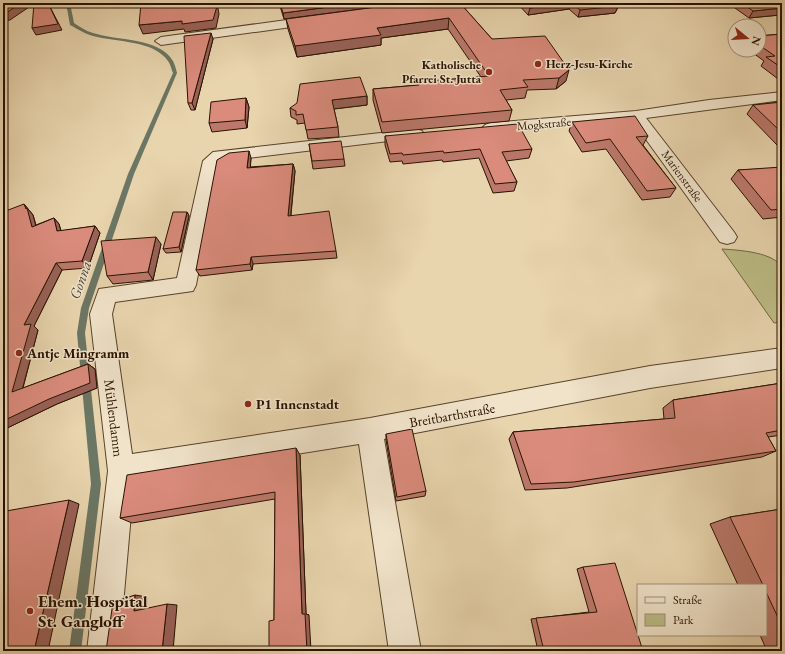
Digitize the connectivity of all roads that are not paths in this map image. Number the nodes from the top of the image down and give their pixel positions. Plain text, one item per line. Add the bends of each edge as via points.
1 (330, 18) edge
2 (161, 41) dead end
3 (782, 96) edge
4 (636, 115) junction
5 (474, 130) edge
6 (434, 133) edge
7 (727, 237) dead end
8 (782, 358) edge
9 (370, 430) junction
10 (121, 471) junction
11 (103, 651) edge
12 (405, 651) edge

1 - 2 street
3 - 4 street, Mogkstraße
4 - 5 street, Mogkstraße
4 - 7 street, Marienstraße
6 - 10 street, Mühlendamm via 230,153 211,161 202,217 186,285 106,296 101,314
8 - 9 street, Breitbarthstraße via 650,377
9 - 10 street, Breitbarthstraße via 138,466
9 - 12 street
10 - 11 street, Mühlendamm

